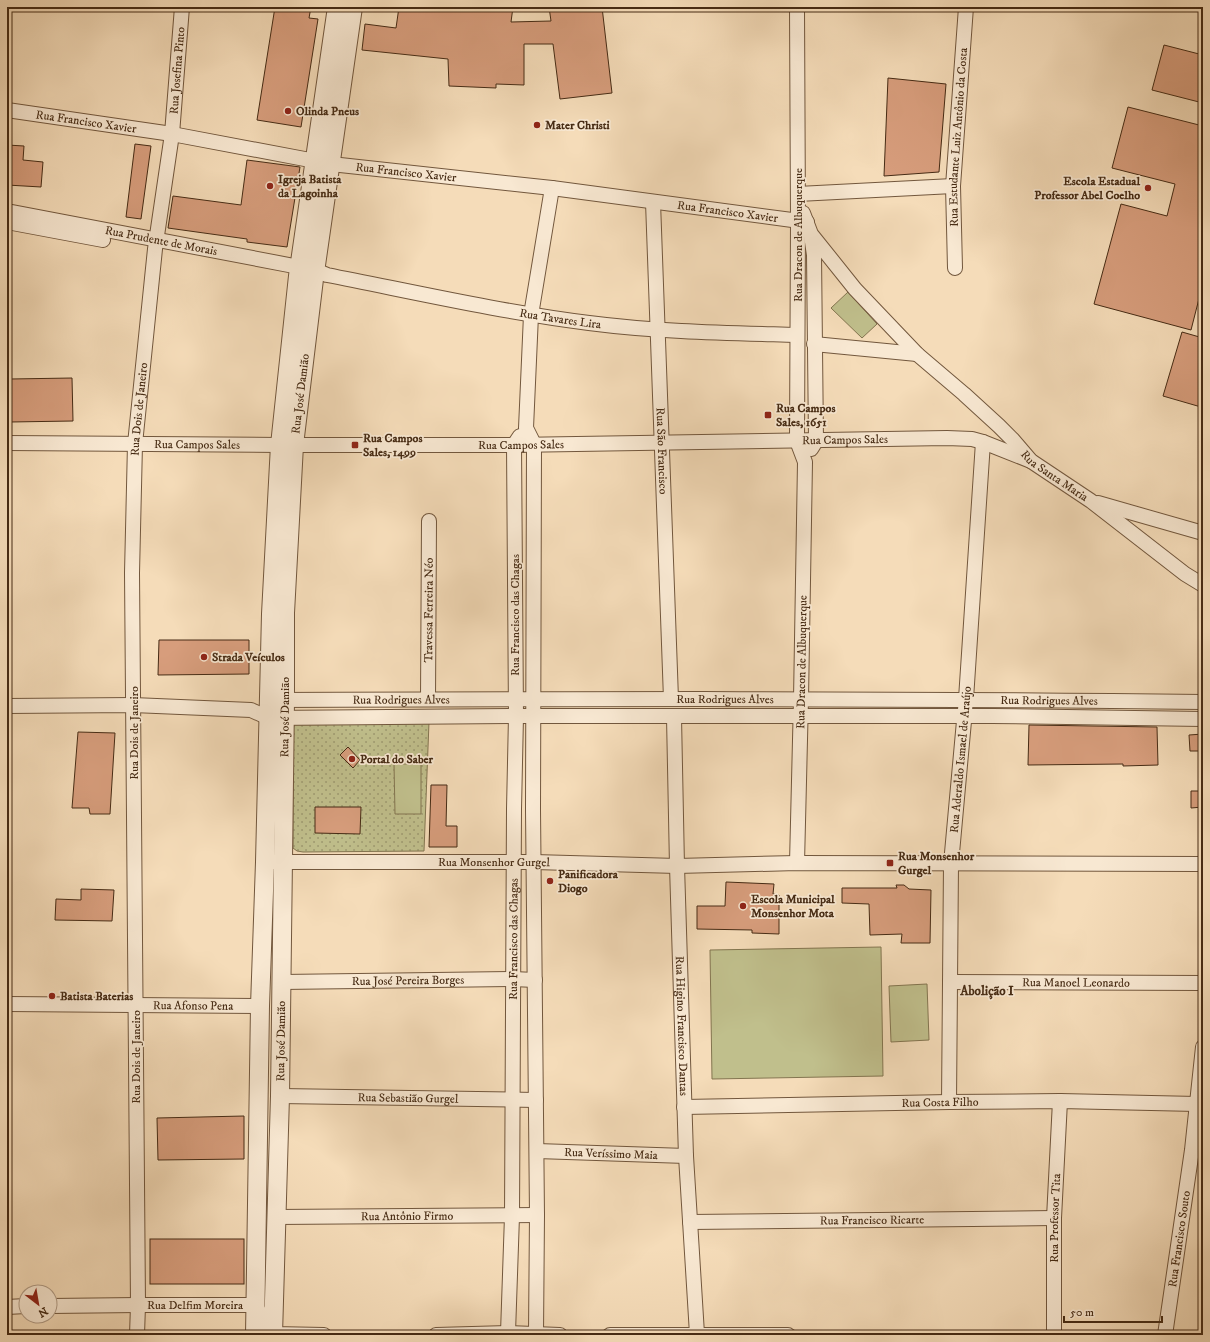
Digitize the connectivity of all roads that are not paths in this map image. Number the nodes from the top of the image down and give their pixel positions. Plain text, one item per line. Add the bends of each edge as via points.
1 (182, 7) edge
2 (337, 7) edge
3 (354, 7) edge
4 (797, 7) edge
5 (966, 7) edge
6 (7, 110) edge
7 (172, 134) junction
8 (323, 163) junction
9 (953, 186) junction
10 (552, 188) junction
11 (798, 198) junction
12 (653, 202) junction
13 (7, 211) edge
14 (7, 222) edge
15 (805, 226) junction
16 (156, 245) junction
17 (955, 268) dead end
18 (311, 274) junction
19 (531, 315) junction
20 (658, 329) junction
21 (797, 335) junction
22 (814, 344) junction
23 (917, 354) junction
24 (526, 428) junction
25 (797, 441) junction
26 (816, 441) junction
27 (662, 442) junction
28 (983, 442) junction
29 (7, 443) edge
30 (135, 444) junction
31 (534, 444) junction
32 (287, 445) junction
33 (514, 445) junction
34 (1031, 461) junction
35 (804, 462) junction
36 (1091, 501) junction
37 (429, 520) dead end
38 (1203, 533) edge
39 (1203, 585) edge
40 (428, 699) junction
41 (516, 699) junction
42 (534, 699) junction
43 (801, 699) junction
44 (966, 699) junction
45 (278, 700) junction
46 (671, 700) junction
47 (1203, 702) edge
48 (133, 705) junction
49 (7, 706) edge
50 (251, 710) junction
51 (516, 716) junction
52 (964, 716) junction
53 (534, 717) junction
54 (674, 717) junction
55 (801, 717) junction
56 (277, 718) junction
57 (1203, 719) edge
58 (284, 861) junction
59 (265, 862) junction
60 (513, 862) junction
61 (534, 862) junction
62 (797, 863) junction
63 (951, 864) junction
64 (1203, 864) edge
65 (676, 866) junction
66 (513, 979) junction
67 (535, 980) junction
68 (282, 982) junction
69 (950, 982) junction
70 (1203, 983) edge
71 (7, 1004) edge
72 (136, 1004) junction
73 (260, 1006) junction
74 (1203, 1047) edge
75 (280, 1096) junction
76 (512, 1100) junction
77 (536, 1100) junction
78 (949, 1102) junction
79 (1060, 1102) junction
80 (1197, 1104) junction
81 (684, 1107) junction
82 (258, 1145) junction
83 (279, 1145) junction
84 (1197, 1150) edge
85 (537, 1151) junction
86 (686, 1156) junction
87 (512, 1216) junction
88 (537, 1216) junction
89 (276, 1217) junction
90 (1054, 1218) junction
91 (690, 1222) junction
92 (138, 1305) junction
93 (255, 1305) junction
94 (18, 1306) edge
95 (58, 1306) edge
96 (7, 1307) edge
97 (508, 1333) junction
98 (536, 1334) junction
99 (697, 1334) edge
100 (137, 1335) edge
101 (267, 1335) edge
102 (324, 1335) edge
103 (436, 1335) edge
104 (560, 1335) edge
105 (610, 1335) edge
106 (760, 1335) edge
107 (788, 1335) edge
108 (1054, 1335) edge
109 (1165, 1335) edge

1 - 7 street, Rua Josefina Pinto
2 - 8 street, Rua José Damião
3 - 8 street, Rua José Damião
4 - 11 street, Rua Dracon de Albuquerque
5 - 9 street, Rua Estudante Luiz Antônio da Costa
6 - 7 street, Rua Francisco Xavier
7 - 8 street, Rua Francisco Xavier
7 - 16 street, Rua Dois de Janeiro
8 - 10 street, Rua Francisco Xavier
8 - 18 street, Rua José Damião
9 - 11 street
9 - 17 street, Rua Estudante Luiz Antônio da Costa
10 - 12 street, Rua Francisco Xavier
10 - 19 street, Rua Francisco das Chagas
11 - 15 street, Rua Santa Maria
12 - 15 street, Rua Francisco Xavier
12 - 20 street, Rua São Francisco
13 - 16 street, Rua Prudente de Morais
14 - 16 street, Rua Prudente de Morais
15 - 21 street, Rua Dracon de Albuquerque
15 - 22 street, Rua Dracon de Albuquerque via 814,255
15 - 23 street, Rua Santa Maria via 855,289
16 - 18 street, Rua Prudente de Morais
16 - 30 street, Rua Dois de Janeiro
18 - 19 street, Rua Tavares Lira
18 - 32 street, Rua José Damião
19 - 20 street, Rua Tavares Lira
19 - 24 street, Rua Francisco das Chagas
20 - 21 street, Rua Tavares Lira
20 - 27 street, Rua São Francisco
21 - 25 street, Rua Dracon de Albuquerque
22 - 23 street
22 - 26 street, Rua Dracon de Albuquerque
23 - 34 street, Rua Santa Maria via 999,426
24 - 31 street, Rua Francisco das Chagas
24 - 33 street
25 - 26 street, Rua Campos Sales
25 - 27 street, Rua Campos Sales
25 - 35 street, Rua Dracon de Albuquerque
26 - 28 street, Rua Campos Sales via 947,438
26 - 35 street, Rua Dracon de Albuquerque
27 - 31 street, Rua Campos Sales
27 - 46 street, Rua São Francisco
28 - 34 street, Rua Campos Sales
28 - 44 street, Rua Aderaldo Ismael de Araújo
29 - 30 street, Rua Campos Sales
30 - 32 street, Rua Campos Sales
30 - 48 street, Rua Dois de Janeiro via 132,573
31 - 33 street, Rua Campos Sales
31 - 42 street, Rua Francisco das Chagas
32 - 33 street, Rua Campos Sales
32 - 45 street, Rua José Damião via 271,614
33 - 41 street, Rua Francisco das Chagas
34 - 36 street, Rua Santa Maria
35 - 43 street, Rua Dracon de Albuquerque
36 - 38 street
36 - 39 street, Rua Santa Maria
37 - 40 street, Travessa Ferreira Néo
40 - 41 street, Rua Rodrigues Alves
40 - 45 street, Rua Rodrigues Alves
41 - 42 street, Rua Rodrigues Alves
41 - 51 street, Rua Francisco das Chagas
42 - 46 street, Rua Rodrigues Alves
42 - 53 street, Rua Francisco das Chagas
43 - 44 street, Rua Rodrigues Alves
43 - 46 street, Rua Rodrigues Alves
43 - 55 street, Rua Dracon de Albuquerque
44 - 47 street, Rua Rodrigues Alves
44 - 52 street, Rua Aderaldo Ismael de Araújo
45 - 50 street, Rua Rodrigues Alves
45 - 56 street, Rua José Damião
48 - 49 street, Rua Rodrigues Alves
48 - 50 street, Rua Rodrigues Alves
48 - 72 street, Rua Dois de Janeiro
50 - 56 street, Rua Rodrigues Alves
51 - 53 street, Rua Rodrigues Alves
51 - 56 street, Rua Rodrigues Alves
51 - 60 street, Rua Francisco das Chagas
52 - 55 street, Rua Rodrigues Alves
52 - 57 street, Rua Rodrigues Alves
52 - 63 street, Rua Aderaldo Ismael de Araújo
53 - 54 street, Rua Rodrigues Alves
53 - 61 street, Rua Francisco das Chagas
54 - 55 street, Rua Rodrigues Alves
54 - 65 street, Rua Higino Francisco Dantas
55 - 62 street, Rua Dracon de Albuquerque
56 - 58 street, Rua José Damião
56 - 59 street, Rua José Damião
58 - 59 street, Rua Monsenhor Gurgel
58 - 60 street, Rua Monsenhor Gurgel
58 - 68 street, Rua José Damião
59 - 73 street, Rua José Damião
60 - 61 street, Rua Monsenhor Gurgel
60 - 66 street, Rua Francisco das Chagas
61 - 65 street, Rua Monsenhor Gurgel
61 - 67 street, Rua Francisco das Chagas
62 - 63 street, Rua Monsenhor Gurgel
62 - 65 street, Rua Monsenhor Gurgel
63 - 64 street, Rua Monsenhor Gurgel
63 - 69 street, Rua Aderaldo Ismael de Araújo
65 - 81 street, Rua Higino Francisco Dantas
66 - 67 street, Rua José Pereira Borges
66 - 68 street, Rua José Pereira Borges
66 - 76 street, Rua Francisco das Chagas
67 - 77 street, Rua Francisco das Chagas
68 - 75 street, Rua José Damião
69 - 70 street, Rua Manoel Leonardo
69 - 78 street, Rua Aderaldo Ismael de Araújo
71 - 72 street, Rua Afonso Pena
72 - 73 street, Rua Afonso Pena
72 - 92 street, Rua Dois de Janeiro
73 - 82 street, Rua José Damião
74 - 80 street, Rua Francisco Souto
75 - 76 street, Rua Sebastião Gurgel
75 - 83 street, Rua José Damião
76 - 77 street, Rua Sebastião Gurgel
76 - 87 street, Rua Francisco das Chagas
77 - 85 street, Rua Francisco das Chagas
78 - 79 street, Rua Costa Filho
78 - 81 street, Rua Costa Filho
79 - 80 street, Rua Costa Filho
79 - 90 street, Rua Professor Tita
80 - 84 street, Rua Francisco Souto
81 - 86 street, Rua Higino Francisco Dantas
82 - 83 street
82 - 93 street, Rua José Damião
83 - 89 street, Rua José Damião
84 - 109 street, Rua Francisco Souto
85 - 86 street, Rua Veríssimo Maia
85 - 88 street, Rua Francisco das Chagas
86 - 91 street, Rua Higino Francisco Dantas
87 - 88 street, Rua Antônio Firmo
87 - 89 street, Rua Antônio Firmo
87 - 97 street, Rua Francisco das Chagas
88 - 98 street, Rua Francisco das Chagas
89 - 101 street, Rua José Damião
90 - 91 street, Rua Francisco Ricarte
90 - 108 street, Rua Professor Tita
91 - 99 street, Rua Higino Francisco Dantas
92 - 93 street, Rua Delfim Moreira
92 - 95 street, Rua Delfim Moreira
92 - 100 street, Rua Dois de Janeiro
93 - 101 street, Rua José Damião
94 - 96 street
97 - 98 street
97 - 103 street
98 - 104 street
99 - 105 street
99 - 106 street
101 - 102 street
106 - 107 street

